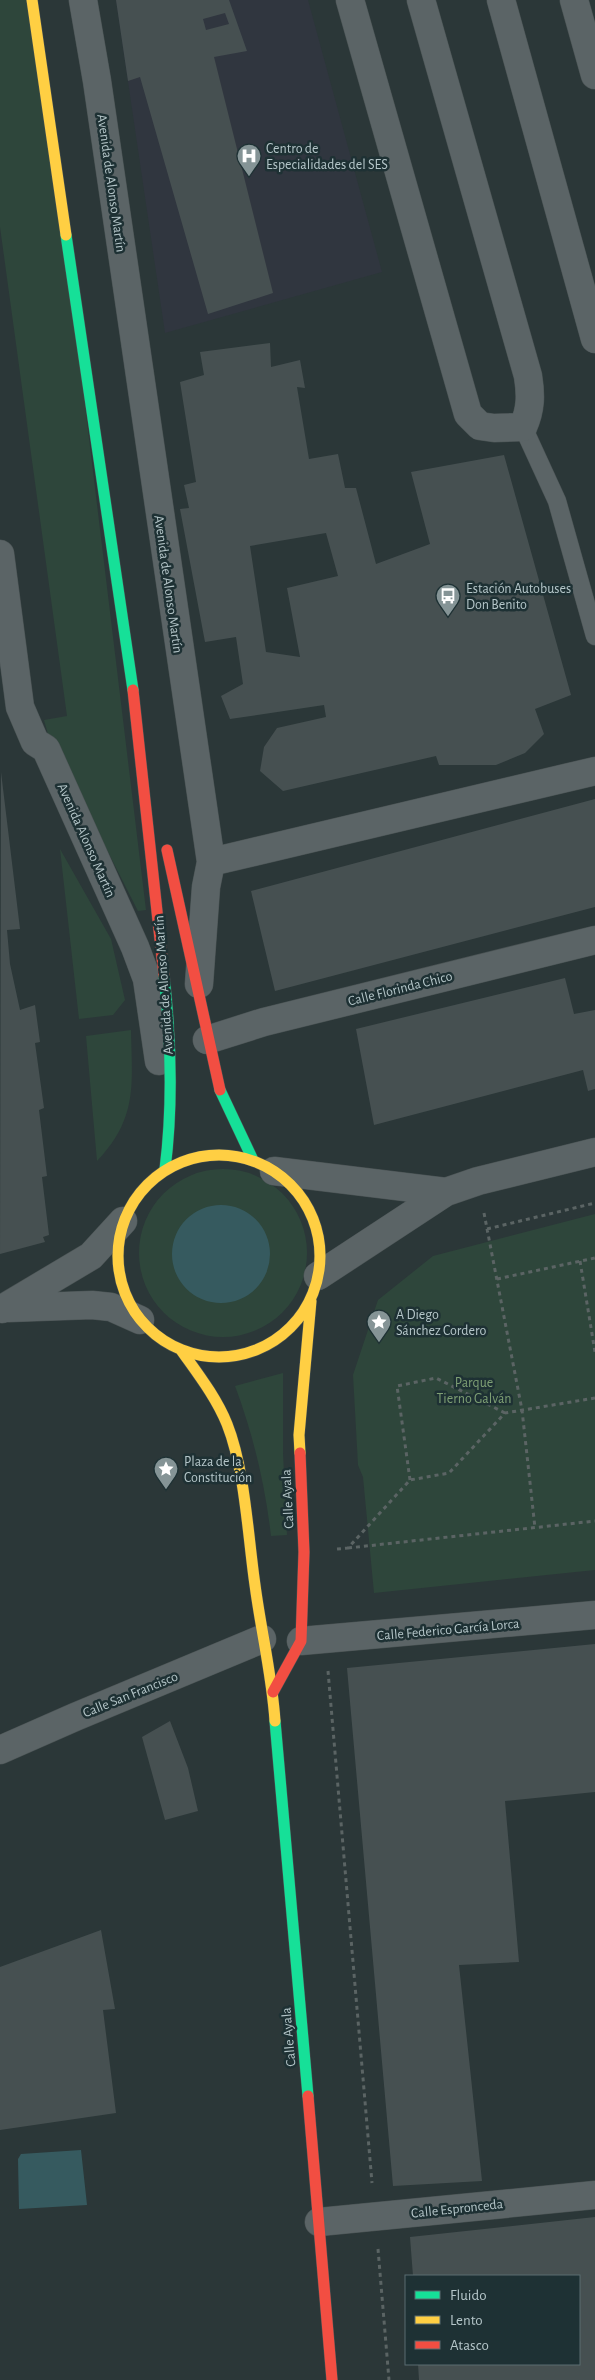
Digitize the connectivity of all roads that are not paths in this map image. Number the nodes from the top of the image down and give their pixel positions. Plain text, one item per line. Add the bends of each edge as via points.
1 (32, 0) edge
2 (83, 0) edge
3 (350, 0) edge
4 (420, 0) edge
5 (501, 0) edge
6 (574, 0) edge
7 (595, 75) edge
8 (595, 339) edge
9 (523, 427) junction
10 (0, 554) edge
11 (595, 636) edge
12 (132, 685) junction
13 (10, 708) edge
14 (595, 771) edge
15 (158, 809) dead end
16 (164, 838) dead end
17 (211, 862) junction
18 (595, 940) edge
19 (198, 1000) junction
20 (207, 1040) junction
21 (170, 1131) junction
22 (595, 1152) edge
23 (263, 1166) junction
24 (166, 1169) junction
25 (446, 1192) junction
26 (123, 1221) junction
27 (314, 1287) junction
28 (1, 1309) edge
29 (140, 1320) junction
30 (181, 1350) junction
31 (595, 1615) edge
32 (262, 1640) junction
33 (314, 1641) junction
34 (274, 1692) junction
35 (0, 1750) edge
36 (595, 2194) edge
37 (318, 2222) junction
38 (332, 2380) edge

1 - 12 main road, Avenida de Alonso Martín
2 - 17 street, Avenida de Alonso Martín
3 - 9 street via 468,414 480,426
4 - 9 street via 528,376 531,396
5 - 8 street
6 - 7 street
9 - 11 lane via 557,501
10 - 13 street, Avenida Alonso Martín
12 - 15 main road
12 - 21 main road, Avenida de Alonso Martín via 167,1004
13 - 21 street, Avenida Alonso Martín via 35,742 46,749 135,947 147,979
14 - 17 street
16 - 19 main road
17 - 19 street, Avenida de Alonso Martín via 206,887
18 - 20 street, Calle Florinda Chico via 264,1022
19 - 20 main road, Avenida de Alonso Martín
20 - 23 main road, Avenida de Alonso Martín via 218,1085
21 - 24 main road, Avenida de Alonso Martín
22 - 25 street
23 - 24 main road via 224,1154 193,1158
23 - 25 street
23 - 27 main road, Calle Ayala via 296,1190 311,1216 319,1246
24 - 26 main road via 140,1191
25 - 27 street
26 - 28 street via 91,1256
26 - 29 main road via 117,1255 123,1290
27 - 30 main road via 294,1324 270,1343 242,1354 226,1356 211,1357
27 - 33 main road, Calle Ayala via 299,1435 304,1552
28 - 29 street via 92,1305 111,1307
29 - 30 main road via 158,1338
30 - 32 main road, Calle Ayala via 211,1393 226,1425 238,1465
31 - 33 street, Calle Federico García Lorca
32 - 34 main road, Calle Ayala
32 - 35 street, Calle San Francisco
33 - 34 main road, Calle Ayala
34 - 37 main road, Calle Ayala
36 - 37 street, Calle Espronceda
37 - 38 main road, Calle Ayala

